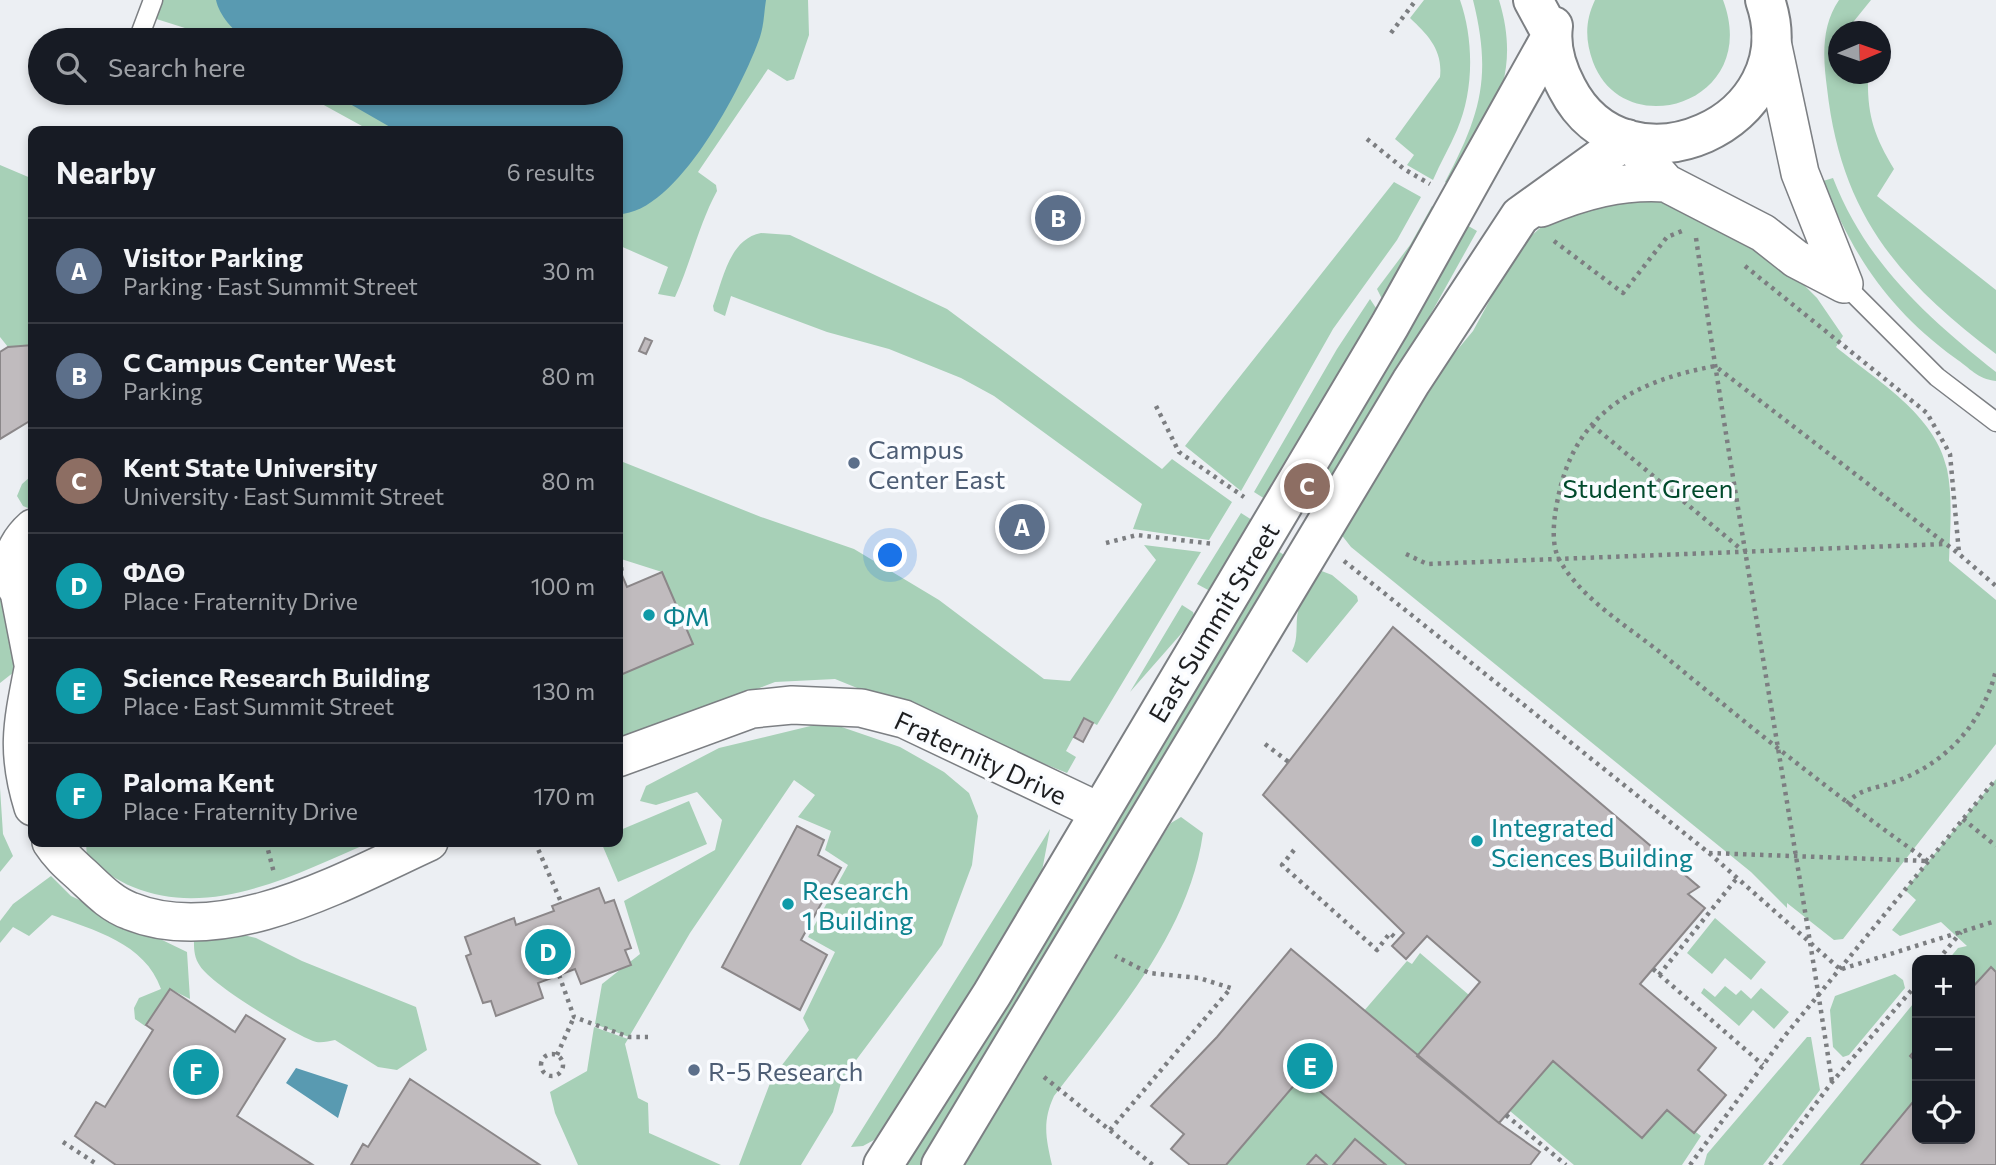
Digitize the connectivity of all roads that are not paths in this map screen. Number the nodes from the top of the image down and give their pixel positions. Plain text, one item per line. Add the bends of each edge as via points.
1 (153, 0) edge
2 (1532, 0) edge
3 (1765, 0) edge
4 (1795, 0) edge
5 (1555, 18) edge
6 (142, 28) edge
7 (1771, 37) junction
8 (1627, 139) junction
9 (1666, 183) junction
10 (1534, 226) junction
11 (1844, 284) junction
12 (1996, 422) edge
13 (28, 533) edge
14 (26, 599) edge
15 (28, 618) edge
16 (28, 692) edge
17 (623, 756) edge
18 (28, 792) edge
19 (1100, 812) junction
20 (54, 847) edge
21 (418, 847) edge
22 (883, 1165) edge
23 (941, 1165) edge

1 - 6 lane
2 - 5 main road
3 - 7 main road
4 - 7 main road
5 - 8 main road via 1557,69 1573,99 1597,123
5 - 19 main road, East Summit Street via 1448,193 1390,325
7 - 8 main road via 1765,70 1749,101 1724,124 1694,140 1660,144
7 - 11 street via 1800,173
8 - 9 street
8 - 10 main road, East Summit Street
9 - 10 street via 1635,181 1578,193
9 - 11 street via 1763,233 1819,273
10 - 23 main road, East Summit Street via 1411,382
11 - 12 lane via 1937,377
13 - 14 street via 20,540 11,564 12,578
14 - 15 street
16 - 18 street via 22,723 22,774
17 - 19 street, Fraternity Drive via 752,709 792,705 861,708 904,719
19 - 22 main road, East Summit Street
20 - 21 street via 100,893 127,911 183,921 245,916 298,900

